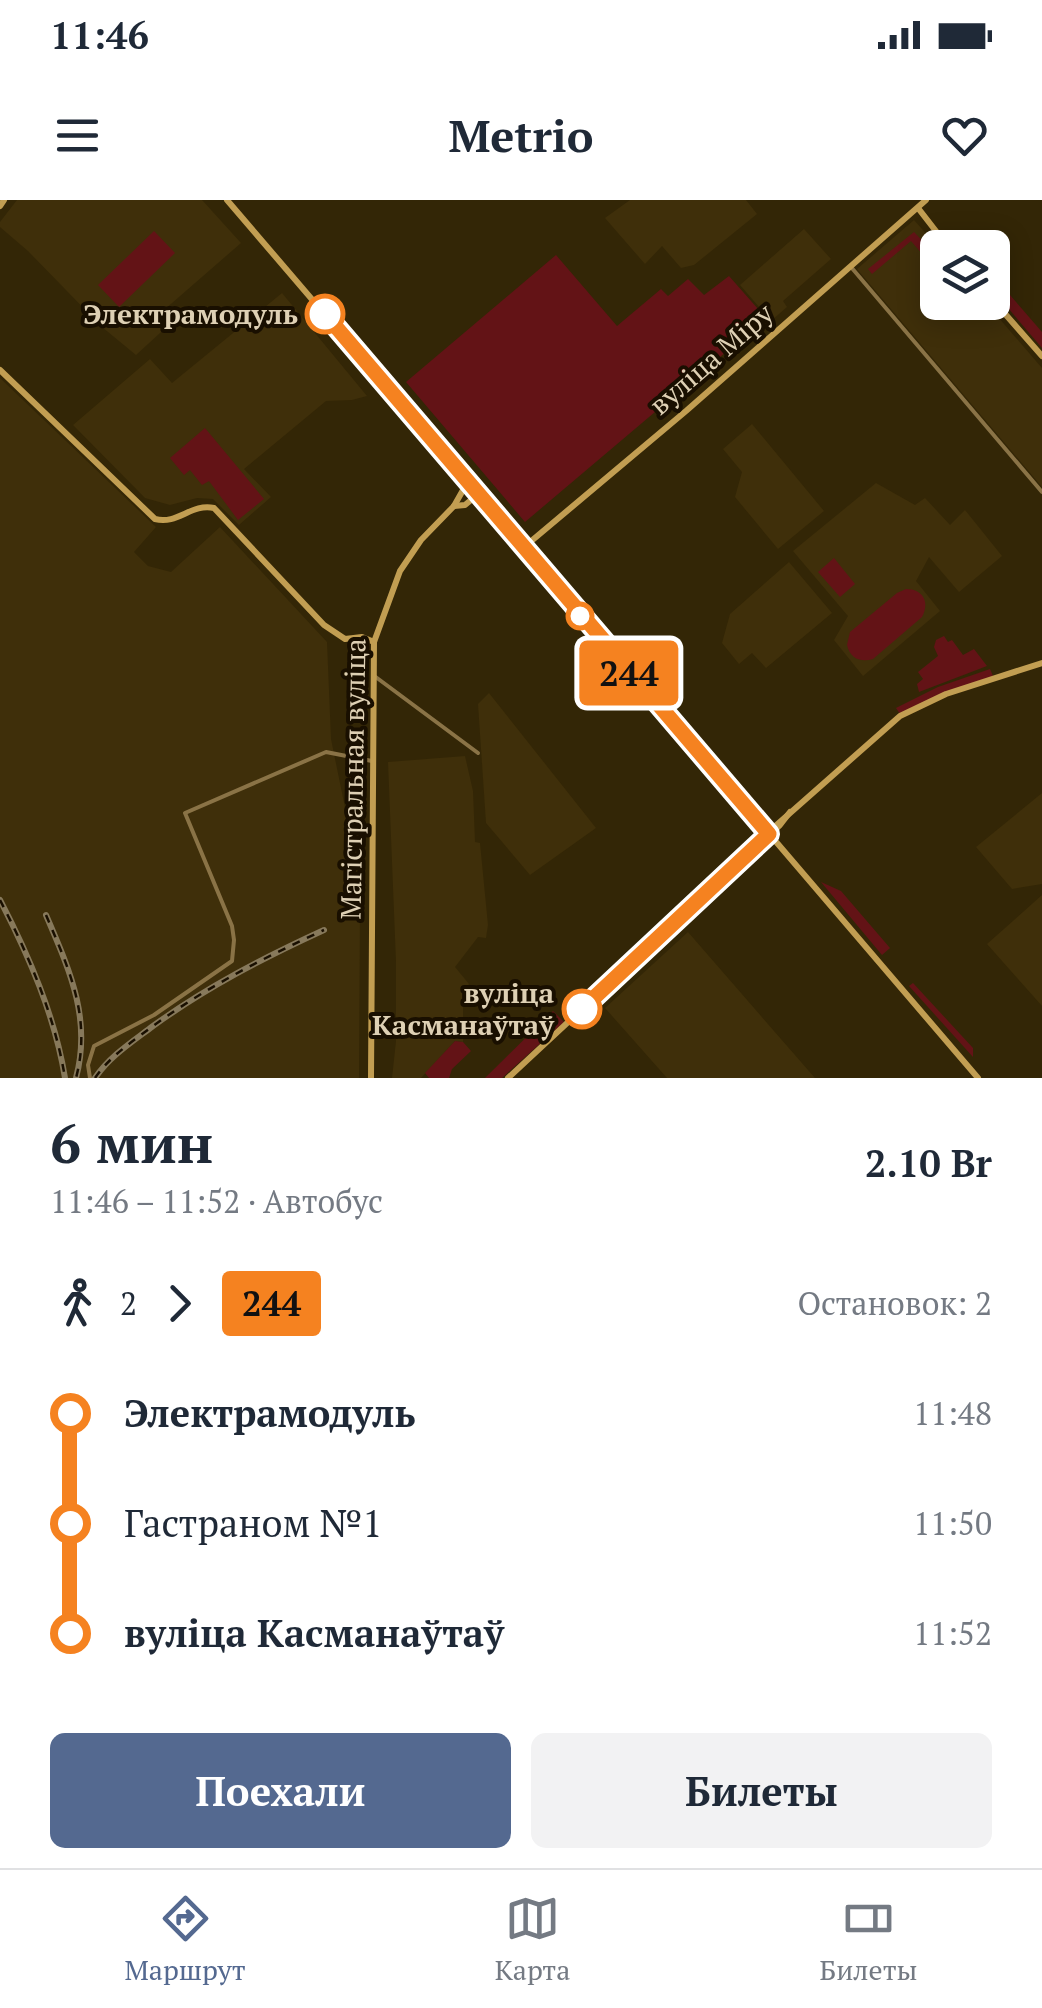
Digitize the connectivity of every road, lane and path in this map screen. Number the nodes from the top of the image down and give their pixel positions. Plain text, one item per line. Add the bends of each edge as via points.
1 (228, 200) edge
2 (926, 200) edge
3 (918, 208) junction
4 (935, 230) edge
5 (851, 266) junction
6 (1010, 320) edge
7 (1042, 356) edge
8 (0, 370) edge
9 (467, 483) junction
10 (1042, 492) edge
11 (477, 495) junction
12 (454, 506) junction
13 (522, 548) junction
14 (374, 642) junction
15 (1042, 663) edge
16 (372, 674) junction
17 (478, 753) dead end
18 (372, 761) junction
19 (769, 834) junction
20 (90, 1078) edge
21 (371, 1078) edge
22 (508, 1078) edge
23 (978, 1078) edge

1 - 9 main road
2 - 3 main road, вуліца Міру
3 - 4 main road
3 - 5 main road, вуліца Міру
5 - 10 street
5 - 13 main road, вуліца Міру
6 - 7 main road
8 - 14 main road via 152,516 168,521 197,507 214,508 324,625 345,639
9 - 11 main road
9 - 12 main road
11 - 12 main road
11 - 13 main road
12 - 14 main road, Магістральная вуліца via 400,570
13 - 19 main road
14 - 16 main road, Магістральная вуліца
15 - 19 main road via 900,716
16 - 17 street
16 - 18 main road, Магістральная вуліца
18 - 20 street via 326,752 185,813 232,926 232,961 154,1015 94,1046
18 - 21 main road, Магістральная вуліца
19 - 22 main road
19 - 23 main road

